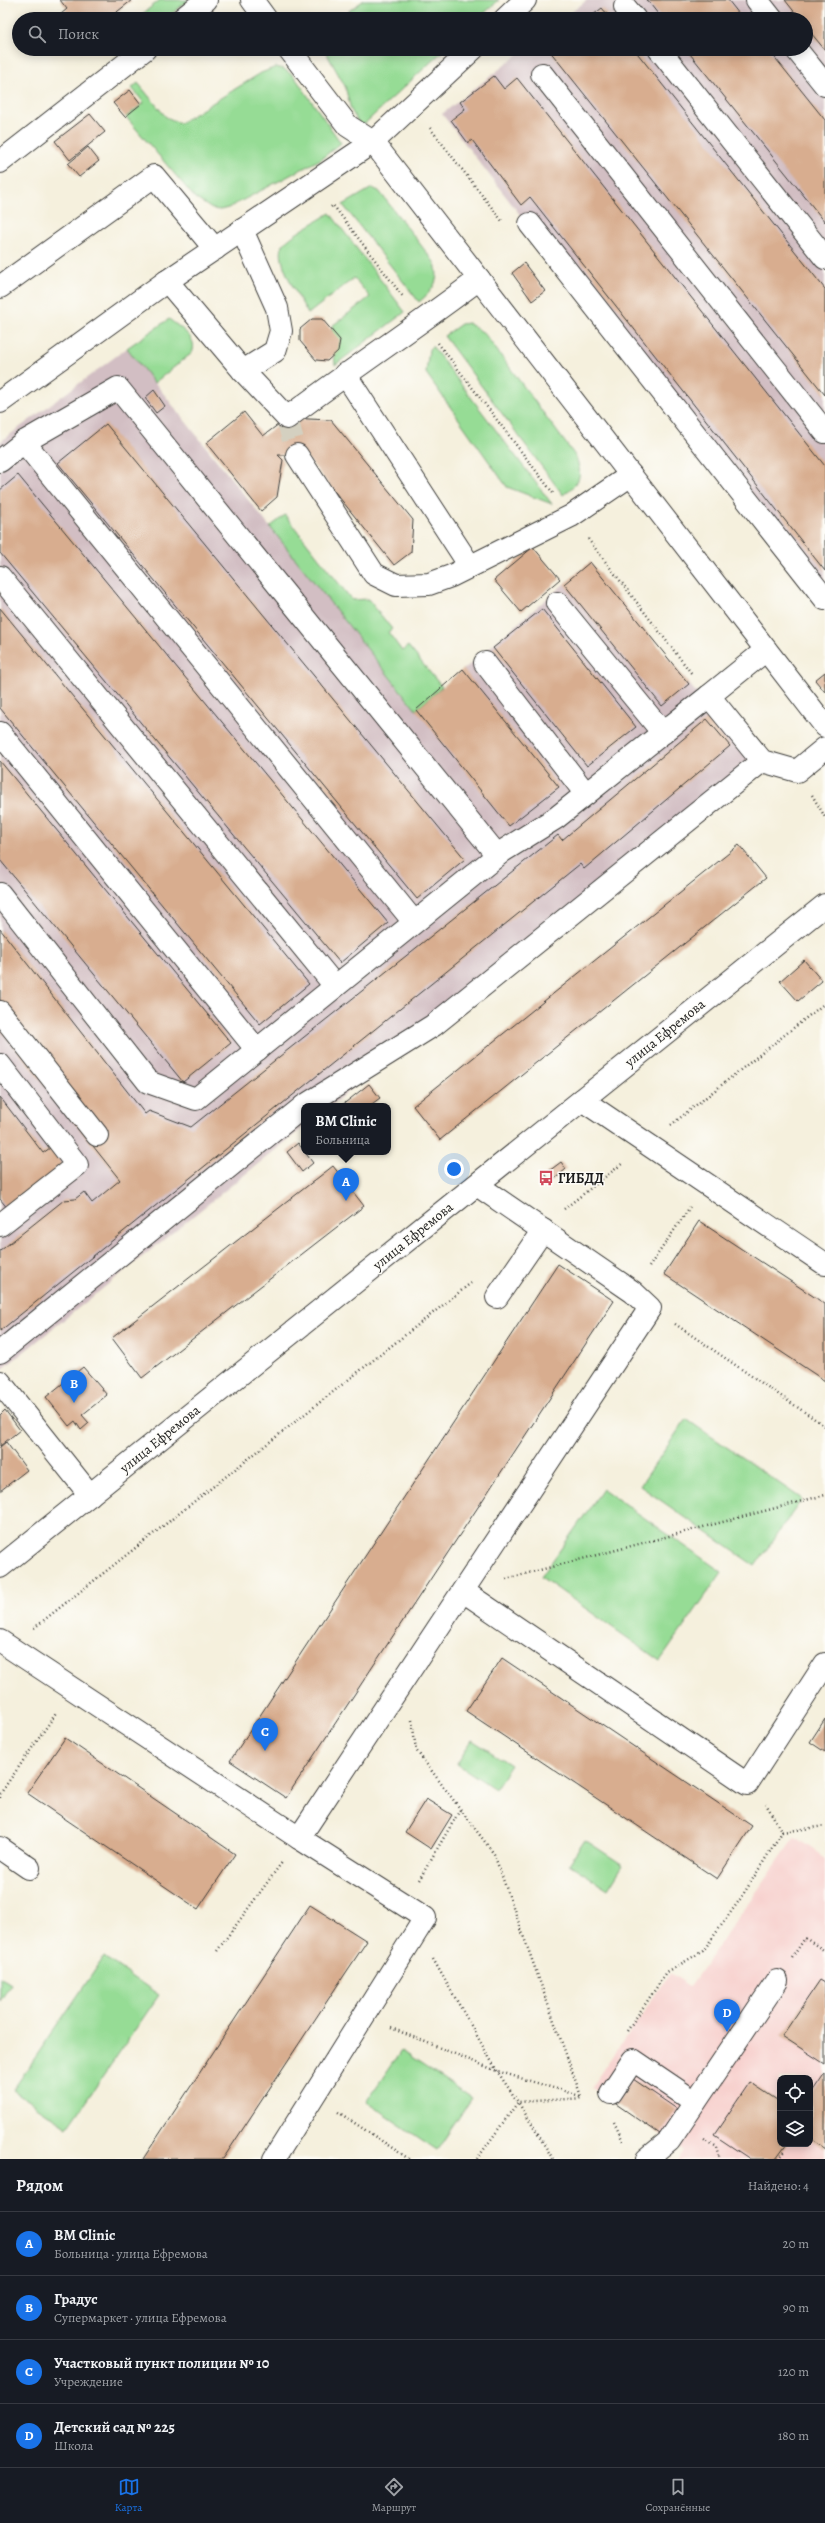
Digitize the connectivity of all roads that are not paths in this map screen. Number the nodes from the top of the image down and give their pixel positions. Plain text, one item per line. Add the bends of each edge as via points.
1 (206, 0) edge
2 (252, 0) edge
3 (526, 0) edge
4 (757, 0) edge
5 (191, 12) edge
6 (261, 12) edge
7 (513, 12) edge
8 (766, 12) edge
9 (136, 56) edge
10 (294, 56) edge
11 (466, 56) edge
12 (665, 56) edge
13 (802, 56) edge
14 (542, 74) dead end
15 (825, 85) edge
16 (373, 142) junction
17 (0, 162) edge
18 (530, 224) road end
19 (242, 230) junction
20 (215, 249) junction
21 (825, 258) edge
22 (479, 279) junction
23 (167, 281) junction
24 (0, 287) edge
25 (242, 371) junction
26 (345, 374) junction
27 (0, 402) edge
28 (825, 432) edge
29 (24, 442) junction
30 (297, 455) tunnel mouth
31 (0, 461) edge
32 (631, 475) junction
33 (470, 566) junction
34 (0, 577) edge
35 (825, 599) edge
36 (557, 602) dead end
37 (766, 650) junction
38 (485, 664) dead end
39 (709, 696) junction
40 (825, 726) edge
41 (0, 733) edge
42 (663, 733) junction
43 (825, 748) edge
44 (762, 761) junction
45 (586, 794) junction
46 (497, 855) junction
47 (0, 894) edge
48 (825, 905) edge
49 (414, 922) junction
50 (335, 986) junction
51 (0, 1012) edge
52 (257, 1050) junction
53 (0, 1065) edge
54 (582, 1100) junction
55 (309, 1103) edge
56 (301, 1108) edge
57 (97, 1135) dead end
58 (477, 1185) junction
59 (0, 1225) edge
60 (542, 1229) junction
61 (825, 1264) edge
62 (497, 1298) dead end
63 (0, 1352) edge
64 (0, 1382) edge
65 (90, 1495) junction
66 (0, 1567) edge
67 (463, 1591) junction
68 (5, 1644) edge
69 (825, 1664) edge
70 (299, 1838) junction
71 (0, 1848) edge
72 (29, 1868) dead end
73 (777, 1982) road end
74 (611, 2093) dead end
75 (695, 2102) junction
76 (274, 2159) edge
77 (647, 2159) edge

1 - 5 street
2 - 6 street
3 - 7 street
4 - 8 street
9 - 17 street
10 - 16 street via 348,126
11 - 16 street
12 - 21 street
13 - 15 street
14 - 28 street
16 - 19 street
16 - 22 street
18 - 35 street
19 - 20 street
19 - 25 street via 277,308 281,331 275,351
20 - 23 street
20 - 24 street via 154,176
22 - 26 street via 422,323
22 - 32 street
23 - 25 street
23 - 27 street
25 - 26 street via 287,418
26 - 33 street
29 - 31 street
29 - 46 street via 118,388
29 - 49 street
30 - 33 street via 374,574 396,585 429,584
32 - 33 street via 571,516
32 - 37 street
34 - 50 street
36 - 42 street
37 - 39 street
37 - 40 street
38 - 45 street
39 - 42 street
39 - 44 street
41 - 52 street
42 - 45 street
43 - 44 street via 797,771
44 - 55 street via 434,1025
45 - 46 street via 556,818
46 - 49 street
47 - 52 street via 148,1082 196,1099
48 - 54 street, улица Ефремова
49 - 50 street
50 - 52 street
51 - 57 street
53 - 59 street via 77,1165
54 - 58 street, улица Ефремова
54 - 61 street
56 - 63 street
58 - 60 street
58 - 65 street, улица Ефремова
60 - 62 street
60 - 67 street via 633,1292 650,1308
64 - 65 street
65 - 66 street, улица Ефремова
67 - 69 street via 747,1784
67 - 70 street
68 - 70 street
70 - 76 street via 424,1918
71 - 72 street
73 - 75 street
74 - 75 street via 633,2060
75 - 77 street via 669,2141

